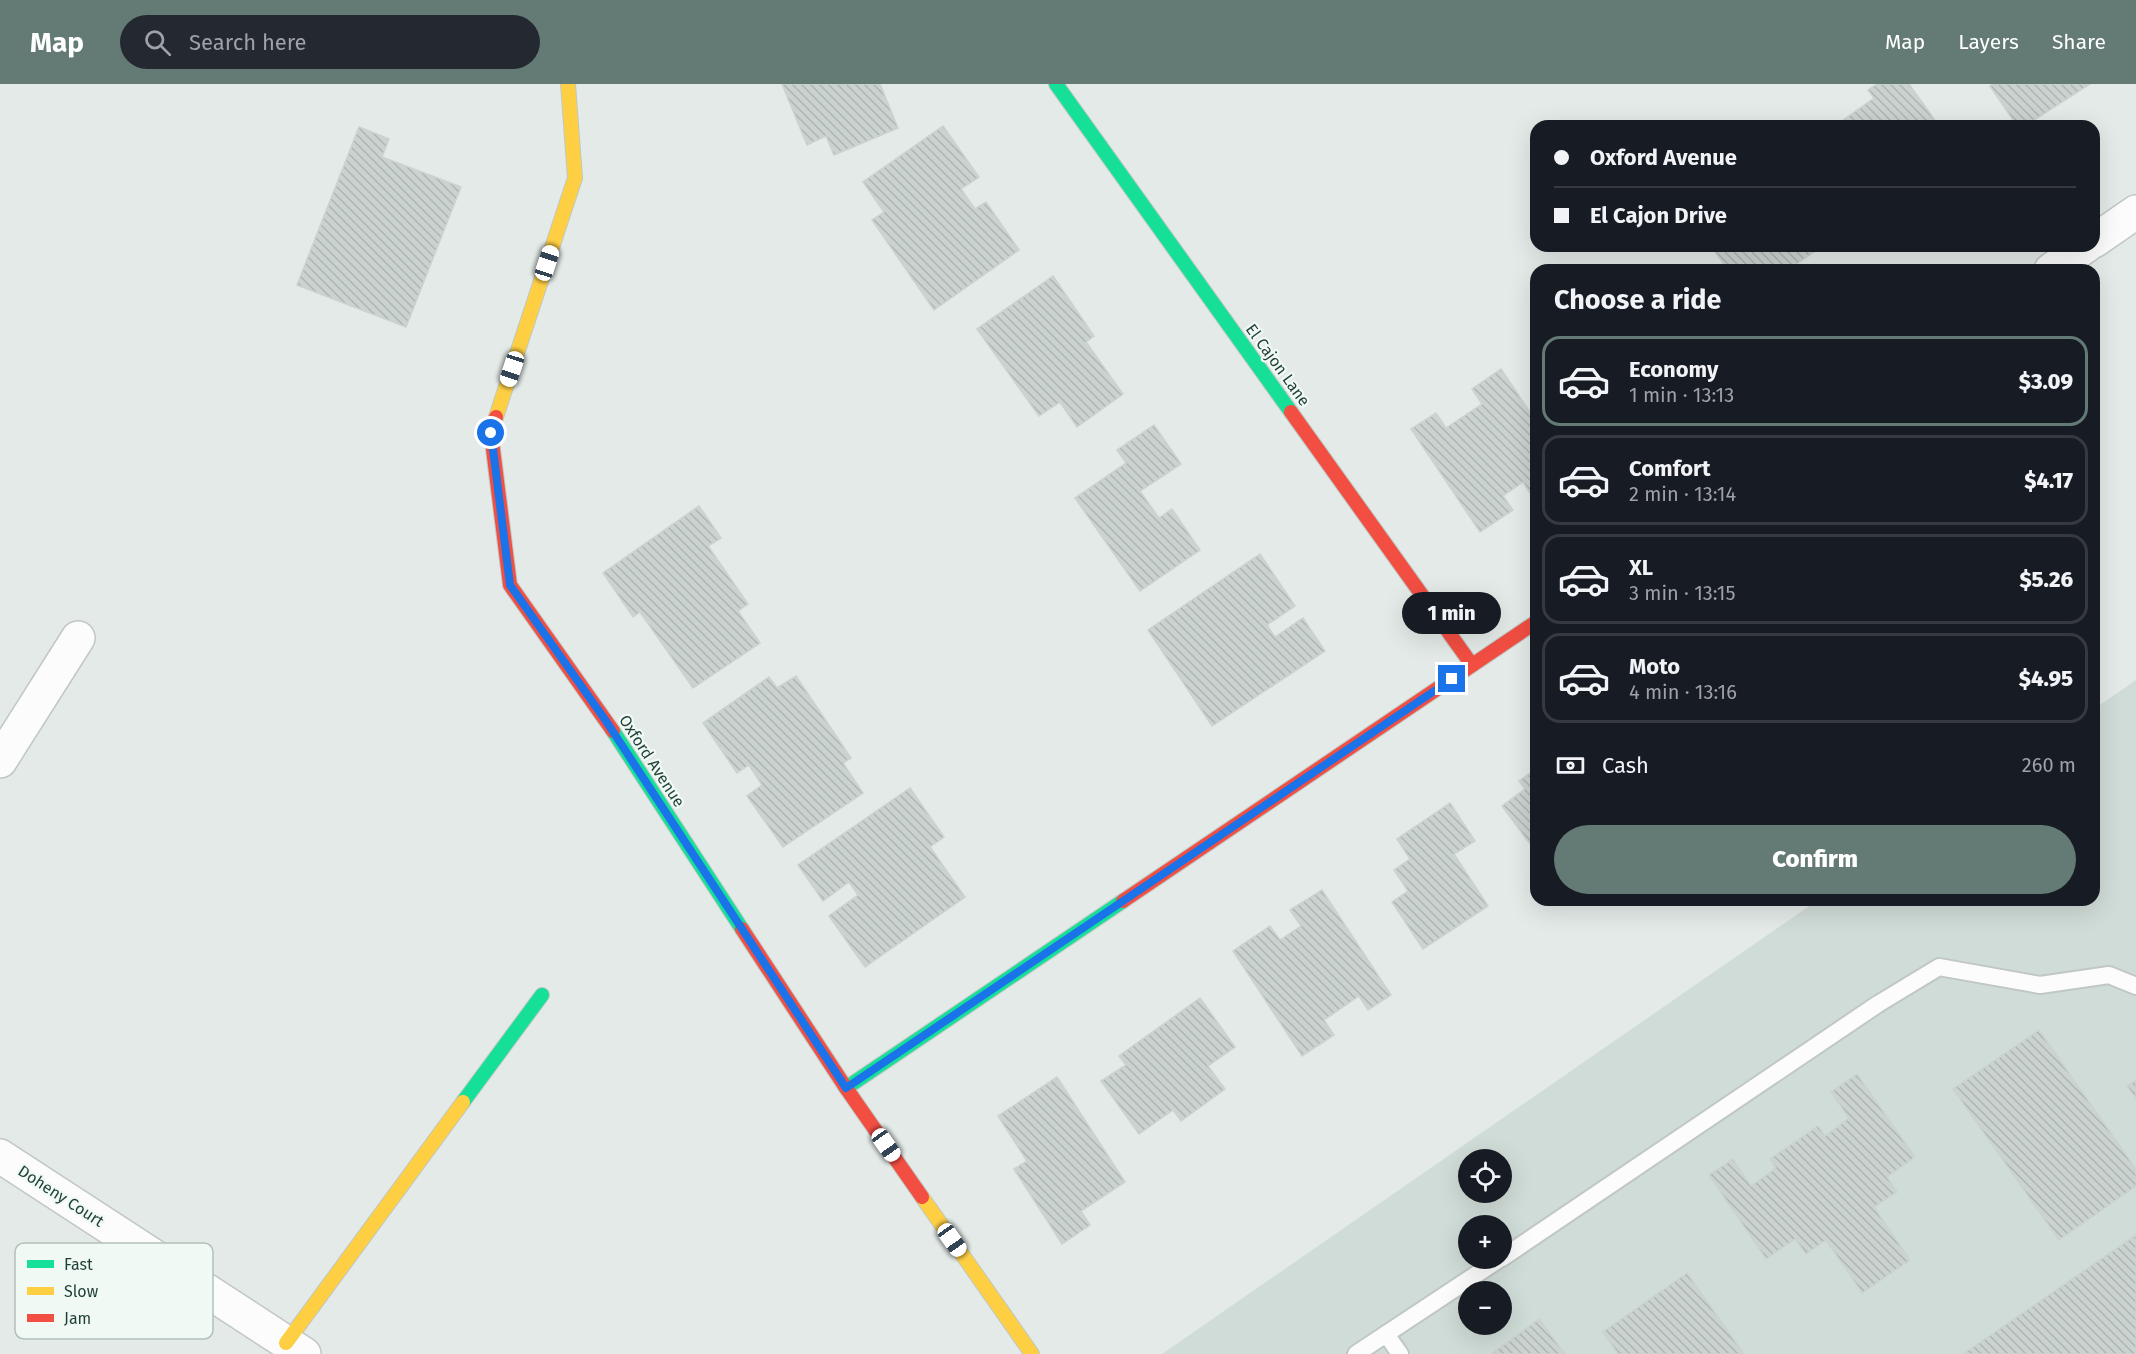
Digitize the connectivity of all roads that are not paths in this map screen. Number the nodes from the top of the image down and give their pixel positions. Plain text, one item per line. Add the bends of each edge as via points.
1 (568, 84) edge
2 (1056, 84) edge
3 (2136, 212) edge
4 (2100, 237) edge
5 (2077, 252) edge
6 (2060, 264) edge
7 (1530, 626) edge
8 (78, 638) dead end
9 (1472, 666) junction
10 (0, 761) edge
11 (2136, 986) edge
12 (542, 995) dead end
13 (846, 1088) junction
14 (0, 1156) edge
15 (134, 1243) edge
16 (1512, 1251) edge
17 (1484, 1269) edge
18 (213, 1295) edge
19 (1386, 1334) junction
20 (295, 1348) edge
21 (1032, 1354) edge
22 (1356, 1354) edge
23 (1400, 1354) edge

1 - 13 street, Oxford Avenue via 575,178 491,433 510,585 606,721
2 - 9 street, El Cajon Lane
3 - 4 street
5 - 6 street
7 - 9 street
8 - 10 street
9 - 13 street
11 - 16 lane via 2109,975 2040,985 1939,967
12 - 20 street
13 - 21 street, Oxford Avenue
14 - 15 street, Doheny Court
17 - 19 lane
18 - 20 street, Doheny Court
19 - 22 lane
19 - 23 lane

